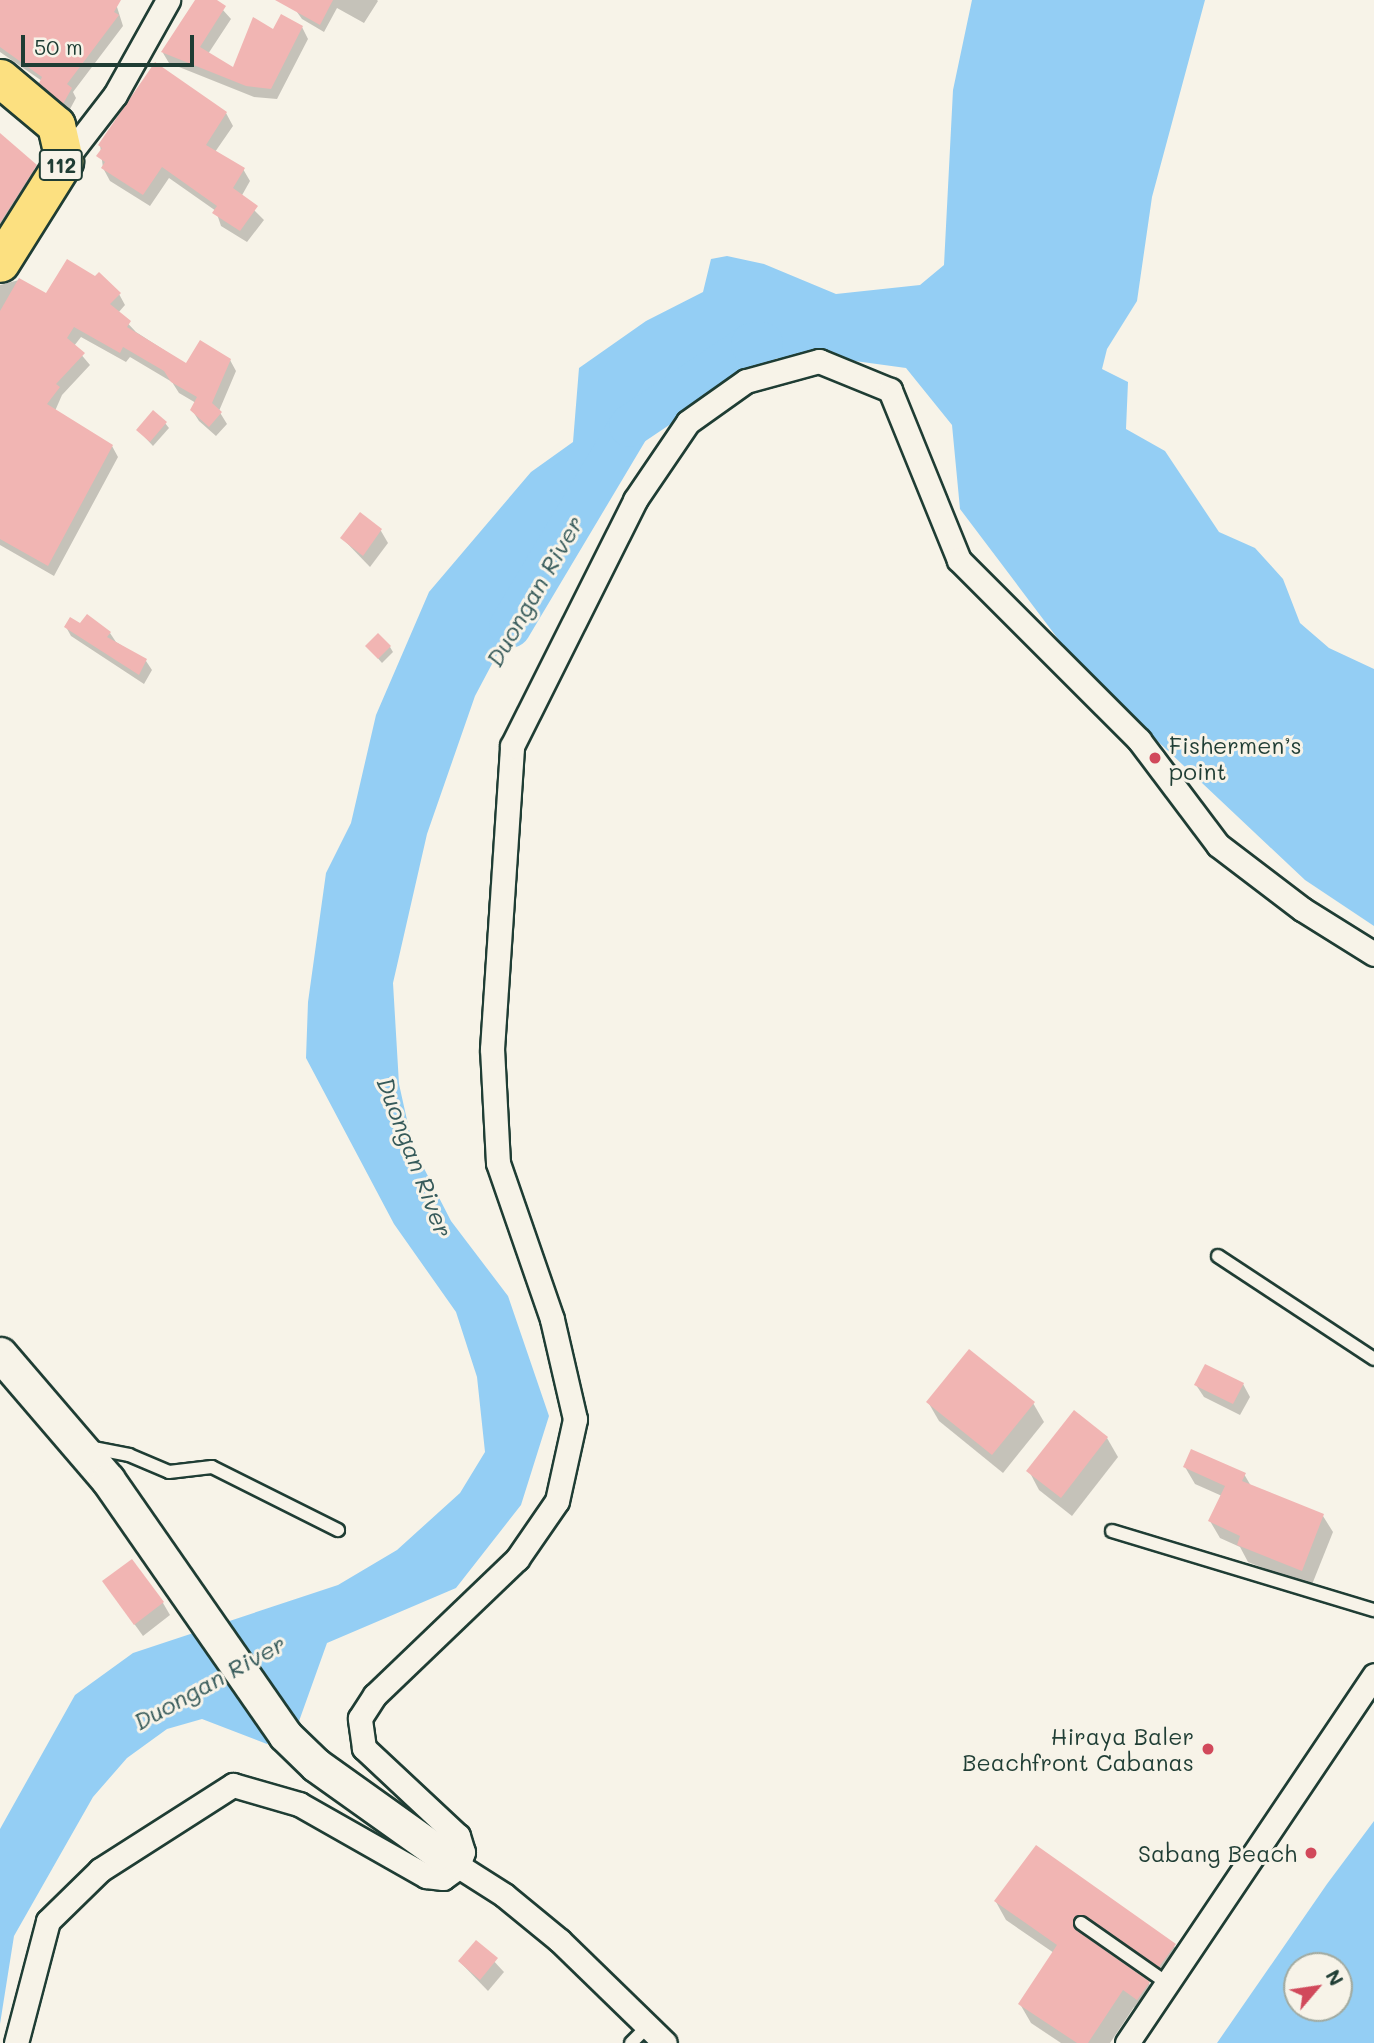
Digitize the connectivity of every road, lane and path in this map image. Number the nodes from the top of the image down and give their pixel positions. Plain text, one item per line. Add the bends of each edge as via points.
1 (168, 0) edge
2 (0, 78) edge
3 (64, 161) junction
4 (0, 263) edge
5 (1374, 954) edge
6 (1218, 1256) dead end
7 (0, 1354) edge
8 (1374, 1359) edge
9 (77, 1444) junction
10 (338, 1530) dead end
11 (1112, 1531) dead end
12 (1374, 1610) edge
13 (1374, 1675) edge
14 (448, 1860) junction
15 (1081, 1923) dead end
16 (1167, 1983) junction
17 (648, 2026) junction
18 (16, 2043) edge
19 (631, 2043) edge
20 (665, 2043) edge
21 (1127, 2043) edge

1 - 3 street via 115,95
2 - 3 main road, 112 via 56,125
3 - 4 main road, 112
5 - 14 street via 1301,909 1218,845 1139,740 959,560 890,390 819,361 746,380 688,422 635,500 512,746 492,1049 498,1163 552,1319 575,1419 557,1501 517,1559 375,1695 360,1718 364,1748 458,1836 463,1852
6 - 8 lane
7 - 9 street
9 - 10 lane via 130,1455 169,1472 212,1467
9 - 14 street via 206,1616 285,1735 316,1765
11 - 12 lane
13 - 16 street
14 - 17 street via 504,1895 561,1941
14 - 18 street via 443,1878 426,1876 299,1804 233,1785 100,1870 48,1921
15 - 16 lane
16 - 21 street
17 - 19 lane
17 - 20 street

